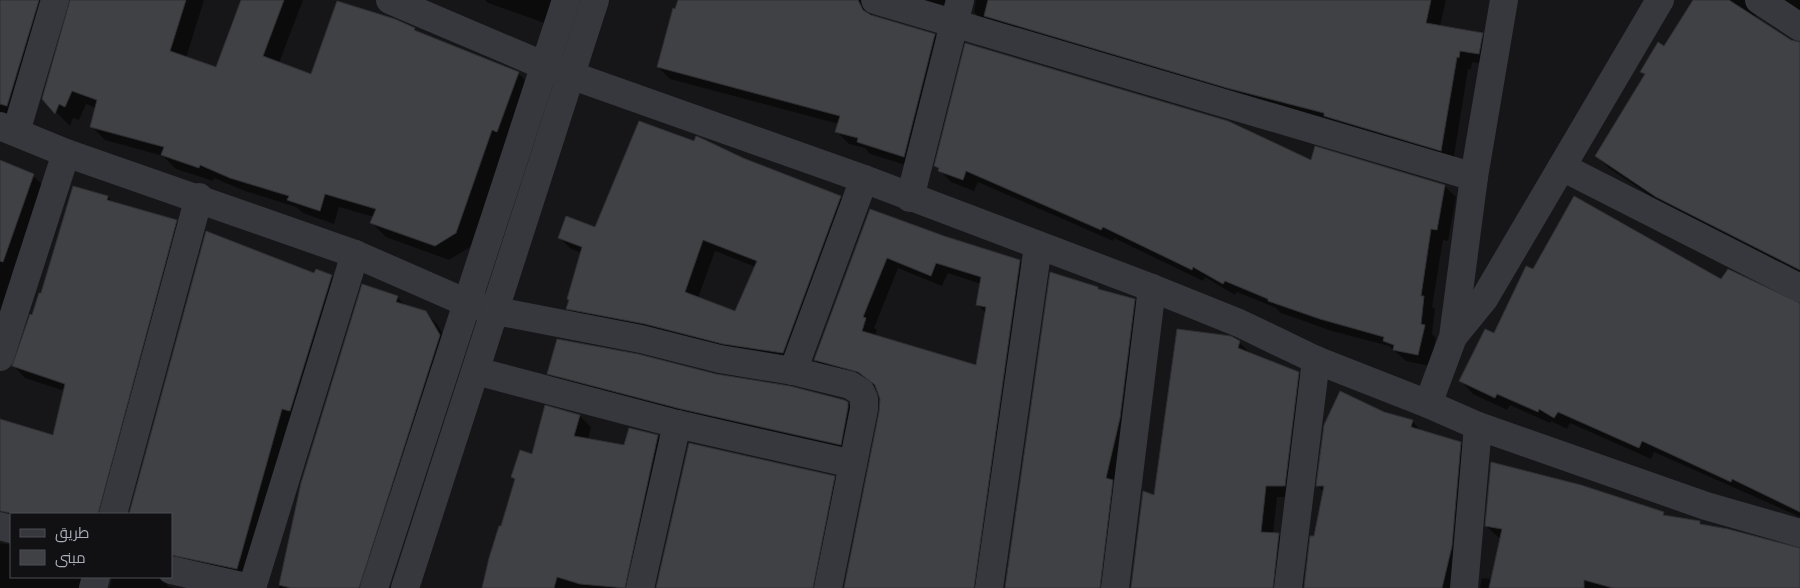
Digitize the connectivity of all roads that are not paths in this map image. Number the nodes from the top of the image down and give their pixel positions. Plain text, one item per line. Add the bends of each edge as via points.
1 (54, 0) edge
2 (390, 0) edge
3 (566, 0) edge
4 (595, 0) edge
5 (875, 0) edge
6 (1660, 0) edge
7 (1501, 1) edge
8 (1774, 4) edge
9 (957, 12) edge
10 (1800, 27) edge
11 (558, 70) junction
12 (8, 129) edge
13 (66, 153) junction
14 (1562, 167) junction
15 (1474, 176) junction
16 (864, 180) junction
17 (199, 197) junction
18 (910, 198) junction
19 (1038, 246) junction
20 (355, 254) junction
21 (1152, 288) junction
22 (1800, 288) edge
23 (467, 303) junction
24 (496, 311) junction
25 (1453, 337) junction
26 (0, 357) edge
27 (1316, 360) junction
28 (476, 371) junction
29 (793, 371) junction
30 (1428, 404) junction
31 (677, 424) junction
32 (1478, 426) junction
33 (853, 464) junction
34 (113, 513) edge
35 (1800, 533) edge
36 (172, 570) edge
37 (251, 588) edge
38 (374, 588) edge
39 (405, 588) edge
40 (640, 588) edge
41 (828, 588) edge
42 (988, 588) edge
43 (1115, 588) edge
44 (1288, 588) edge
45 (1464, 588) edge

1 - 12 street
2 - 11 street
3 - 11 street
4 - 11 street
5 - 9 street
6 - 14 street
7 - 15 street
8 - 10 street
9 - 15 street
9 - 18 street
11 - 16 street
11 - 23 street
11 - 24 street
12 - 13 street
13 - 17 street
13 - 26 street
14 - 22 street
14 - 25 street via 1484,299
15 - 25 street
16 - 18 street
16 - 29 street
17 - 20 street
17 - 34 street
18 - 19 street
19 - 21 street
19 - 42 street
20 - 23 street
20 - 37 street
21 - 27 street via 1239,323
21 - 43 street
23 - 24 street
23 - 38 street
24 - 28 street
24 - 29 street via 641,339 720,359
25 - 30 street
27 - 30 street
27 - 44 street
28 - 31 street
28 - 39 street
29 - 33 street via 850,385 861,392 864,409
30 - 32 street
31 - 33 street
31 - 40 street
32 - 35 street via 1706,506
32 - 45 street
33 - 41 street
36 - 37 street

